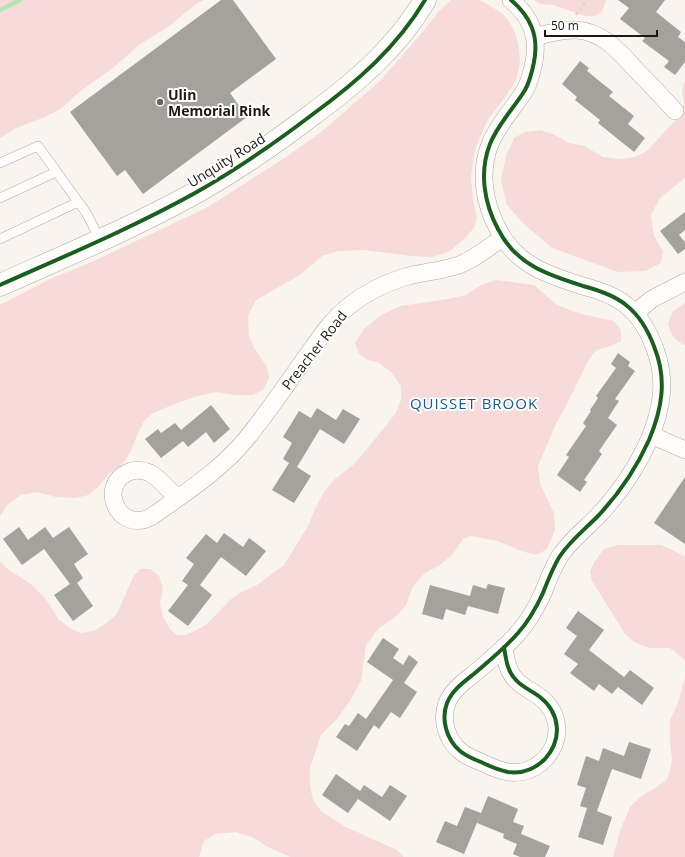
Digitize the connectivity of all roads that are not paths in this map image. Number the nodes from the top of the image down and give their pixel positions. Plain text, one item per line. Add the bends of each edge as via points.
1 (425, 0) edge
2 (511, 0) edge
3 (535, 36) junction
4 (675, 111) dead end
5 (0, 163) edge
6 (56, 172) junction
7 (0, 198) edge
8 (78, 202) junction
9 (502, 238) junction
10 (0, 239) edge
11 (100, 240) junction
12 (685, 282) edge
13 (0, 285) edge
14 (635, 314) junction
15 (651, 436) junction
16 (685, 450) edge
17 (177, 498) dead end
18 (504, 647) junction

1 - 11 main road, Unquity Road via 408,26 379,59 308,118 214,182
2 - 3 street via 523,12
3 - 4 street via 579,30 603,39 618,50
3 - 9 street via 535,56 528,85 497,129 489,146 485,164 485,195
5 - 6 lane via 38,146
6 - 7 lane
6 - 8 lane
8 - 10 lane
8 - 11 lane
9 - 14 street via 536,269 608,294
9 - 17 street, Preacher Road via 460,265 395,280 350,305 330,325 238,448 210,474
11 - 13 main road, Unquity Road
12 - 14 street via 652,299
14 - 15 street via 652,341 662,374 662,395
15 - 16 street
15 - 18 street via 624,485 561,555 533,614
18 - 18 street via 506,662 513,676 546,702 557,723 556,738 550,752 527,771 504,771 466,755 451,741 446,727 445,711 450,697

